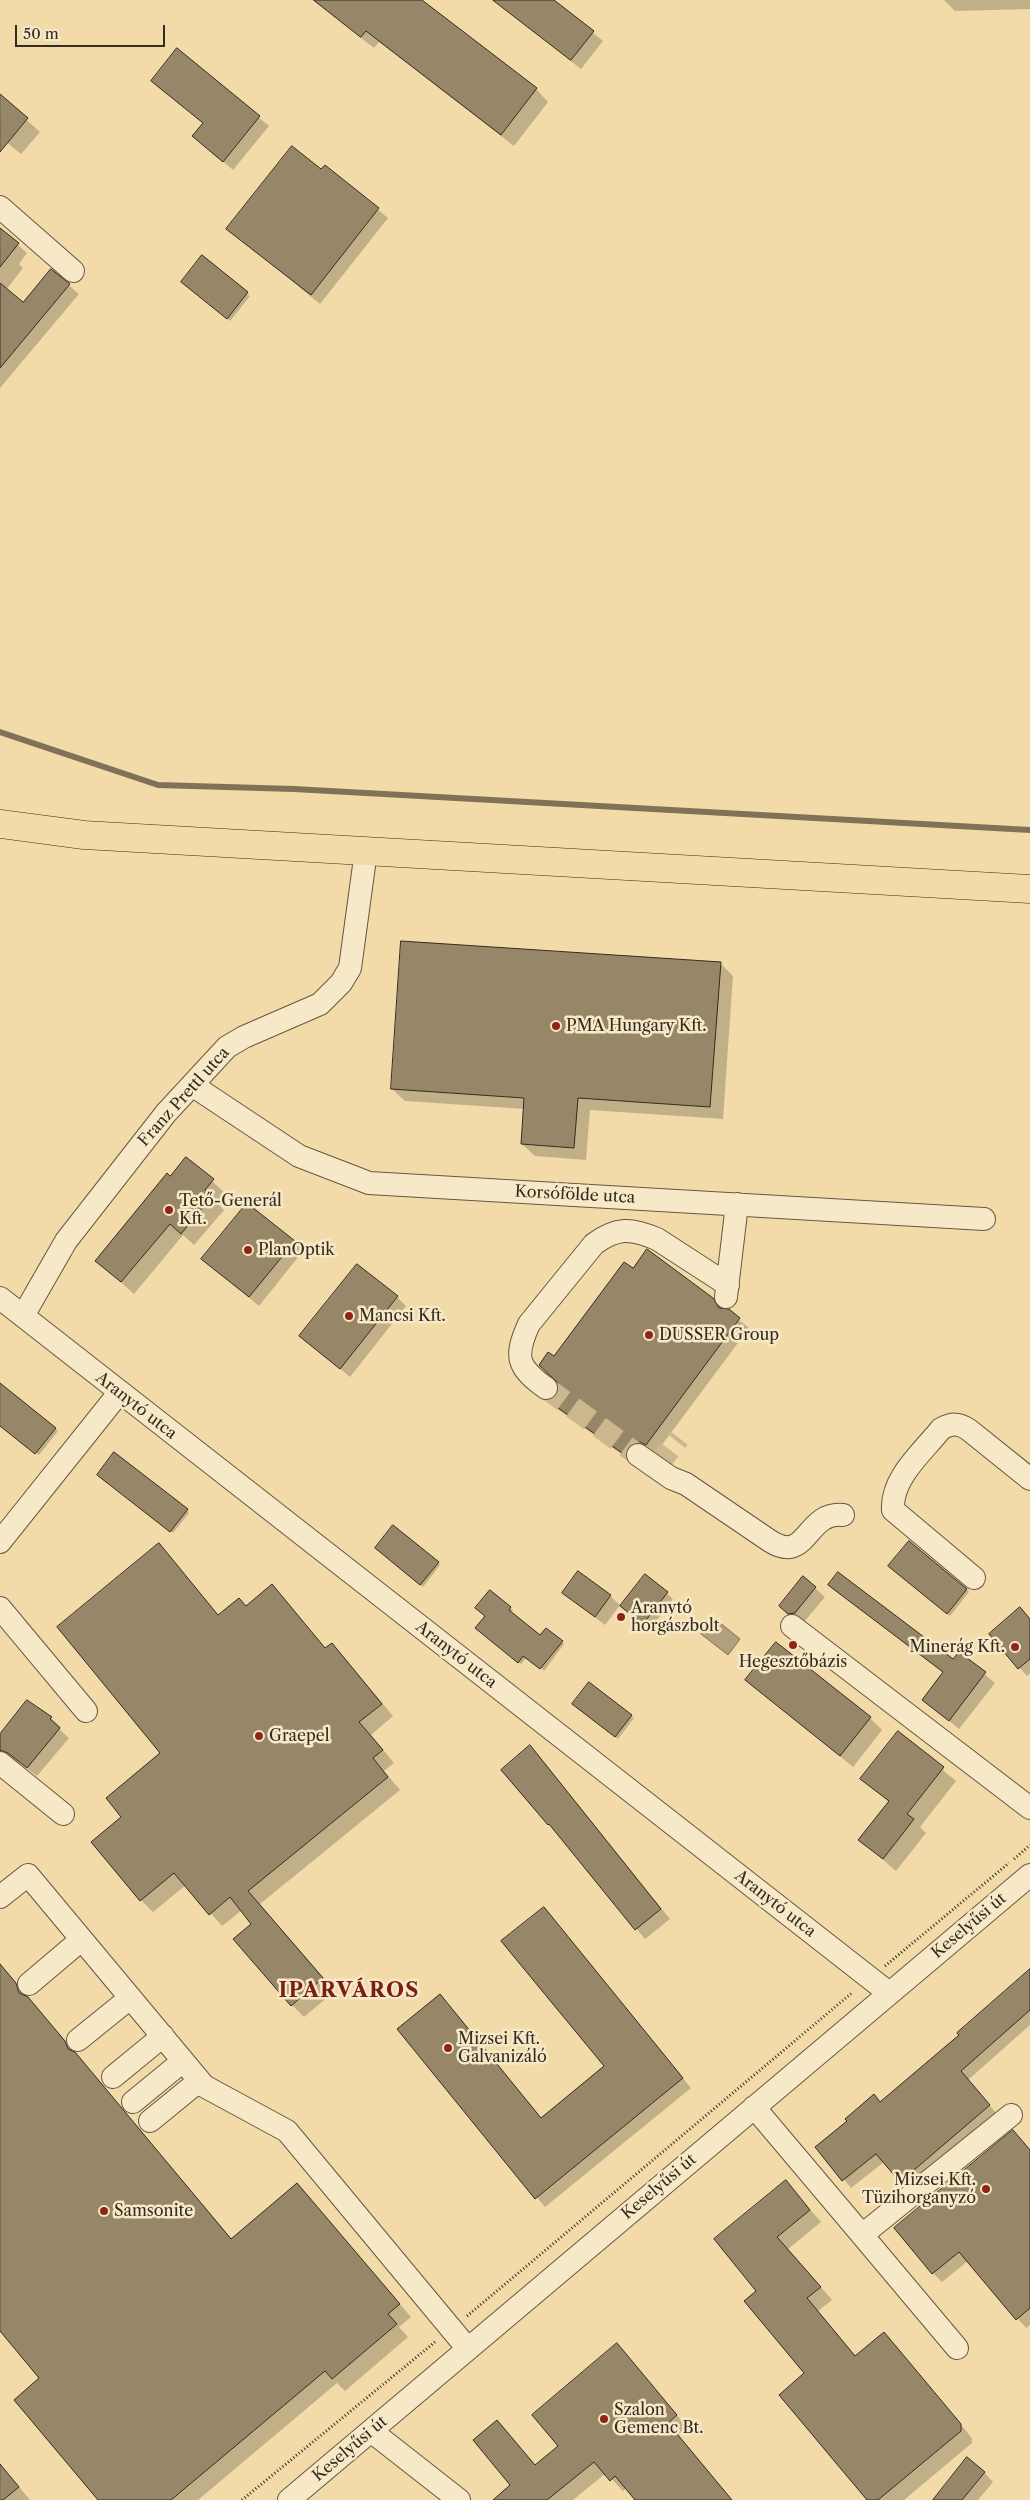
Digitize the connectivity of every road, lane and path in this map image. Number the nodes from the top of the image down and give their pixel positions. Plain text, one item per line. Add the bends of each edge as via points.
1 (0, 207) edge
2 (73, 271) dead end
3 (0, 824) edge
4 (366, 851) junction
5 (1030, 889) edge
6 (192, 1085) junction
7 (737, 1204) junction
8 (984, 1219) dead end
9 (0, 1298) edge
10 (23, 1316) junction
11 (546, 1388) tunnel mouth
12 (119, 1393) junction
13 (638, 1455) tunnel mouth
14 (1030, 1479) edge
15 (843, 1514) dead end
16 (0, 1542) edge
17 (974, 1578) dead end
18 (0, 1608) edge
19 (792, 1626) dead end
20 (86, 1711) dead end
21 (0, 1764) edge
22 (1030, 1808) edge
23 (63, 1814) dead end
24 (1030, 1845) edge
25 (1030, 1875) edge
26 (0, 1897) edge
27 (81, 1940) junction
28 (870, 1978) junction
29 (29, 1984) dead end
30 (889, 1993) junction
31 (130, 1998) junction
32 (163, 2036) junction
33 (78, 2040) dead end
34 (183, 2061) junction
35 (113, 2077) dead end
36 (199, 2081) junction
37 (133, 2102) dead end
38 (754, 2107) junction
39 (1011, 2115) dead end
40 (150, 2121) dead end
41 (862, 2235) junction
42 (452, 2329) junction
43 (957, 2348) dead end
44 (468, 2349) junction
45 (371, 2431) junction
46 (438, 2493) edge
47 (242, 2500) edge
48 (289, 2500) edge
49 (460, 2500) edge

1 - 2 street
3 - 4 main road via 84,835
4 - 5 main road
4 - 6 street, Franz Prettl utca via 350,968 341,983 320,1004 244,1036 227,1047
6 - 7 street, Korsófölde utca via 299,1156 369,1183
6 - 10 street, Franz Prettl utca via 166,1113 66,1241
7 - 8 street, Korsófölde utca
7 - 11 street via 727,1292 657,1239 645,1234 615,1231 594,1244 529,1324 524,1335 520,1347 523,1367
9 - 10 street, Aranytó utca
10 - 12 street, Aranytó utca
12 - 16 street
12 - 28 street, Aranytó utca
13 - 15 street via 782,1546 799,1543 824,1517
14 - 17 street via 969,1430 951,1424 941,1429 896,1485 892,1497 893,1510
18 - 20 street
19 - 22 street
21 - 23 street
24 - 28 path
25 - 30 street, Keselyűsi út
26 - 27 street via 28,1875
27 - 29 street
27 - 31 street
28 - 30 street, Aranytó utca
28 - 42 path
30 - 38 street, Keselyűsi út
31 - 32 street
31 - 33 street
32 - 34 street
32 - 35 street
34 - 36 street
34 - 37 street
36 - 40 street
36 - 42 street via 287,2131
38 - 41 street
38 - 44 street, Keselyűsi út
39 - 41 street
41 - 43 street
42 - 44 street
42 - 47 path
44 - 45 street, Keselyűsi út
45 - 46 street
45 - 48 street, Keselyűsi út
46 - 49 street

